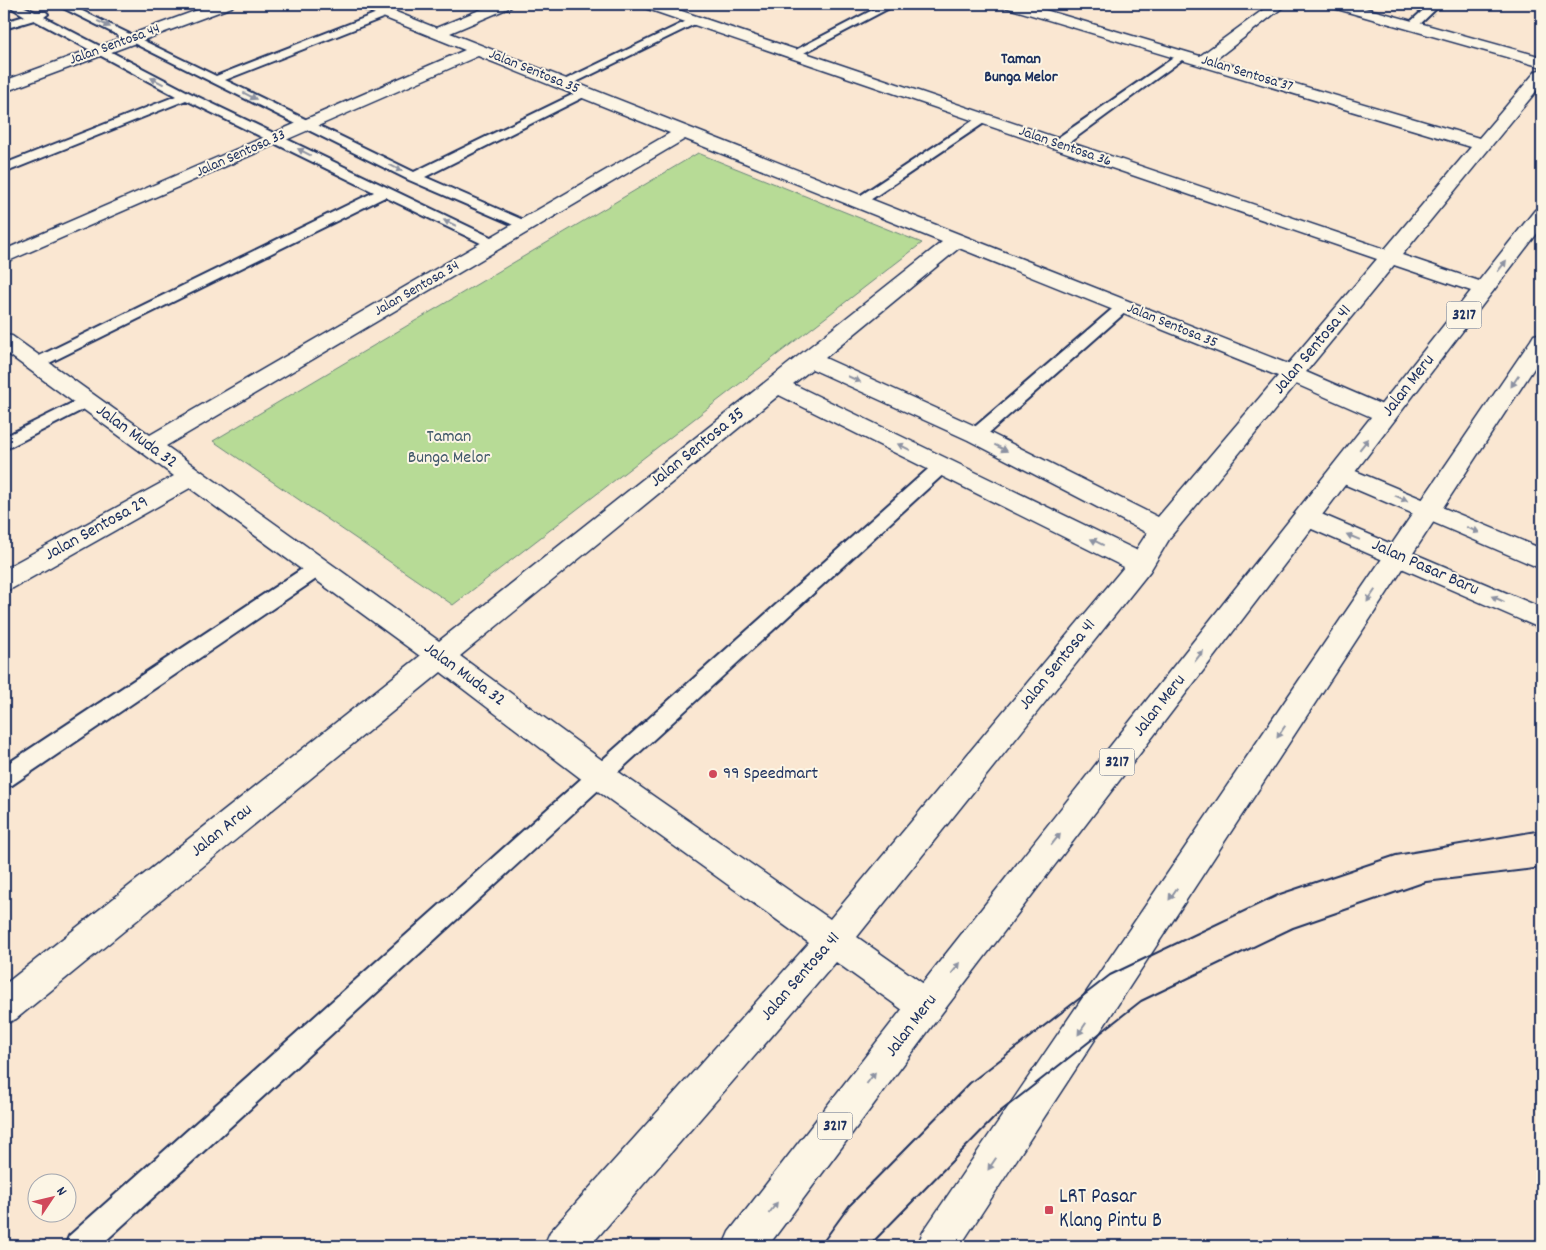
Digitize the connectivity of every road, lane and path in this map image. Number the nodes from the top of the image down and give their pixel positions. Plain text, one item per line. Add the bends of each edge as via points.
1 (11, 4) edge
2 (227, 4) edge
3 (363, 4) edge
4 (506, 4) edge
5 (647, 4) edge
6 (892, 4) edge
7 (1280, 4) edge
8 (1335, 4) edge
9 (1436, 4) edge
10 (66, 5) edge
11 (1018, 5) edge
12 (386, 13) junction
13 (34, 16) junction
14 (695, 20) junction
15 (4, 26) edge
16 (1412, 26) junction
17 (437, 34) junction
18 (134, 38) junction
19 (478, 50) junction
20 (99, 52) junction
21 (794, 54) junction
22 (1182, 55) junction
23 (1203, 61) junction
24 (1542, 62) edge
25 (1542, 74) edge
26 (218, 79) junction
27 (562, 84) junction
28 (4, 87) edge
29 (586, 93) junction
30 (186, 96) junction
31 (983, 118) junction
32 (307, 125) junction
33 (684, 132) junction
34 (277, 139) junction
35 (1058, 144) junction
36 (1483, 145) junction
37 (4, 169) edge
38 (414, 177) junction
39 (384, 192) junction
40 (859, 202) junction
41 (1542, 214) edge
42 (525, 226) junction
43 (957, 240) junction
44 (494, 244) junction
45 (4, 257) edge
46 (1390, 257) junction
47 (1484, 290) junction
48 (1123, 307) junction
49 (1542, 340) edge
50 (4, 342) edge
51 (809, 359) junction
52 (35, 364) junction
53 (1292, 374) junction
54 (776, 385) junction
55 (86, 401) junction
56 (1386, 415) junction
57 (976, 435) junction
58 (4, 444) edge
59 (149, 446) junction
60 (942, 466) junction
61 (1341, 473) junction
62 (191, 477) junction
63 (1429, 510) junction
64 (1307, 517) junction
65 (1162, 530) junction
66 (1398, 556) junction
67 (1542, 560) edge
68 (1141, 564) junction
69 (318, 568) junction
70 (4, 581) edge
71 (1542, 619) edge
72 (440, 656) junction
73 (600, 775) junction
74 (4, 778) edge
75 (834, 940) junction
76 (926, 1006) junction
77 (4, 1007) edge
78 (80, 1246) edge
79 (564, 1246) edge
80 (743, 1246) edge
81 (937, 1246) edge

1 - 13 lane
2 - 18 main road, Jalan Sentosa 44
3 - 12 main road, Jalan Sentosa 35
4 - 17 main road
5 - 14 main road, Jalan Sentosa 36
6 - 21 lane
7 - 23 main road
8 - 16 main road
9 - 16 lane
10 - 13 lane
10 -> 18 lane
11 - 22 main road, Jalan Sentosa 37
12 - 17 main road, Jalan Sentosa 35
12 - 26 lane
13 - 15 lane
13 - 20 lane
14 - 21 main road, Jalan Sentosa 36
14 - 27 lane
16 - 24 main road
17 - 19 main road, Jalan Sentosa 35
18 - 20 main road, Jalan Sentosa 44
18 - 26 lane
19 - 27 main road, Jalan Sentosa 35
19 - 32 main road, Jalan Sentosa 33
20 - 28 main road, Jalan Sentosa 44
30 -> 20 lane
21 - 31 main road, Jalan Sentosa 36
22 - 23 main road, Jalan Sentosa 37
22 - 35 lane
23 - 36 main road, Jalan Sentosa 37
25 - 36 main road, Jalan Sentosa 41
26 -> 32 lane
27 - 29 main road, Jalan Sentosa 35
29 - 33 main road, Jalan Sentosa 35
29 - 38 lane
30 - 34 lane
30 - 37 lane
31 - 35 main road, Jalan Sentosa 36
31 - 40 lane
32 - 34 main road, Jalan Sentosa 33
32 -> 38 lane
33 - 40 main road, Jalan Sentosa 35
33 - 42 main road, Jalan Sentosa 34
39 -> 34 lane
34 - 45 main road, Jalan Sentosa 33
35 - 46 main road, Jalan Sentosa 36
36 - 46 main road, Jalan Sentosa 41
38 - 42 lane
44 -> 39 lane
39 - 52 lane
40 - 43 main road, Jalan Sentosa 35
47 -> 41 main road, Jalan Meru / 3217
42 - 44 main road, Jalan Sentosa 34
43 - 48 main road, Jalan Sentosa 35
43 - 51 main road, Jalan Sentosa 35
44 - 59 main road, Jalan Sentosa 34
46 - 47 main road, Jalan Sentosa 36
46 - 53 main road, Jalan Sentosa 41
47 - 56 main road, Jalan Meru / 3217
48 - 53 main road, Jalan Sentosa 35
48 - 57 lane
49 -> 63 main road
50 - 52 main road, Jalan Muda 32
51 - 54 main road, Jalan Sentosa 35
51 -> 57 main road
52 - 55 main road, Jalan Muda 32
53 - 56 main road, Jalan Sentosa 35
53 - 65 main road, Jalan Sentosa 41
60 -> 54 main road
54 - 72 main road, Jalan Sentosa 35
55 - 58 lane
55 - 59 main road, Jalan Muda 32
61 -> 56 main road, Jalan Meru / 3217
57 -> 65 main road
59 - 62 main road, Jalan Muda 32
68 -> 60 main road
60 - 73 lane
61 -> 63 main road
61 - 64 main road, Jalan Meru / 3217
62 - 69 main road, Jalan Muda 32
62 - 70 main road, Jalan Sentosa 29
63 - 66 main road
63 -> 67 main road
66 -> 64 main road, Jalan Pasar Baru
76 -> 64 main road, Jalan Meru / 3217
65 - 68 main road, Jalan Sentosa 41
71 -> 66 main road, Jalan Pasar Baru
66 -> 81 main road
68 - 75 main road, Jalan Sentosa 41
69 - 72 main road, Jalan Muda 32
69 - 74 lane
72 - 73 main road, Jalan Muda 32
72 - 77 main road, Jalan Arau
73 - 75 main road, Jalan Muda 32
73 - 78 lane
75 - 76 main road, Jalan Muda 32
75 - 79 main road, Jalan Sentosa 41
80 -> 76 main road, Jalan Meru / 3217

